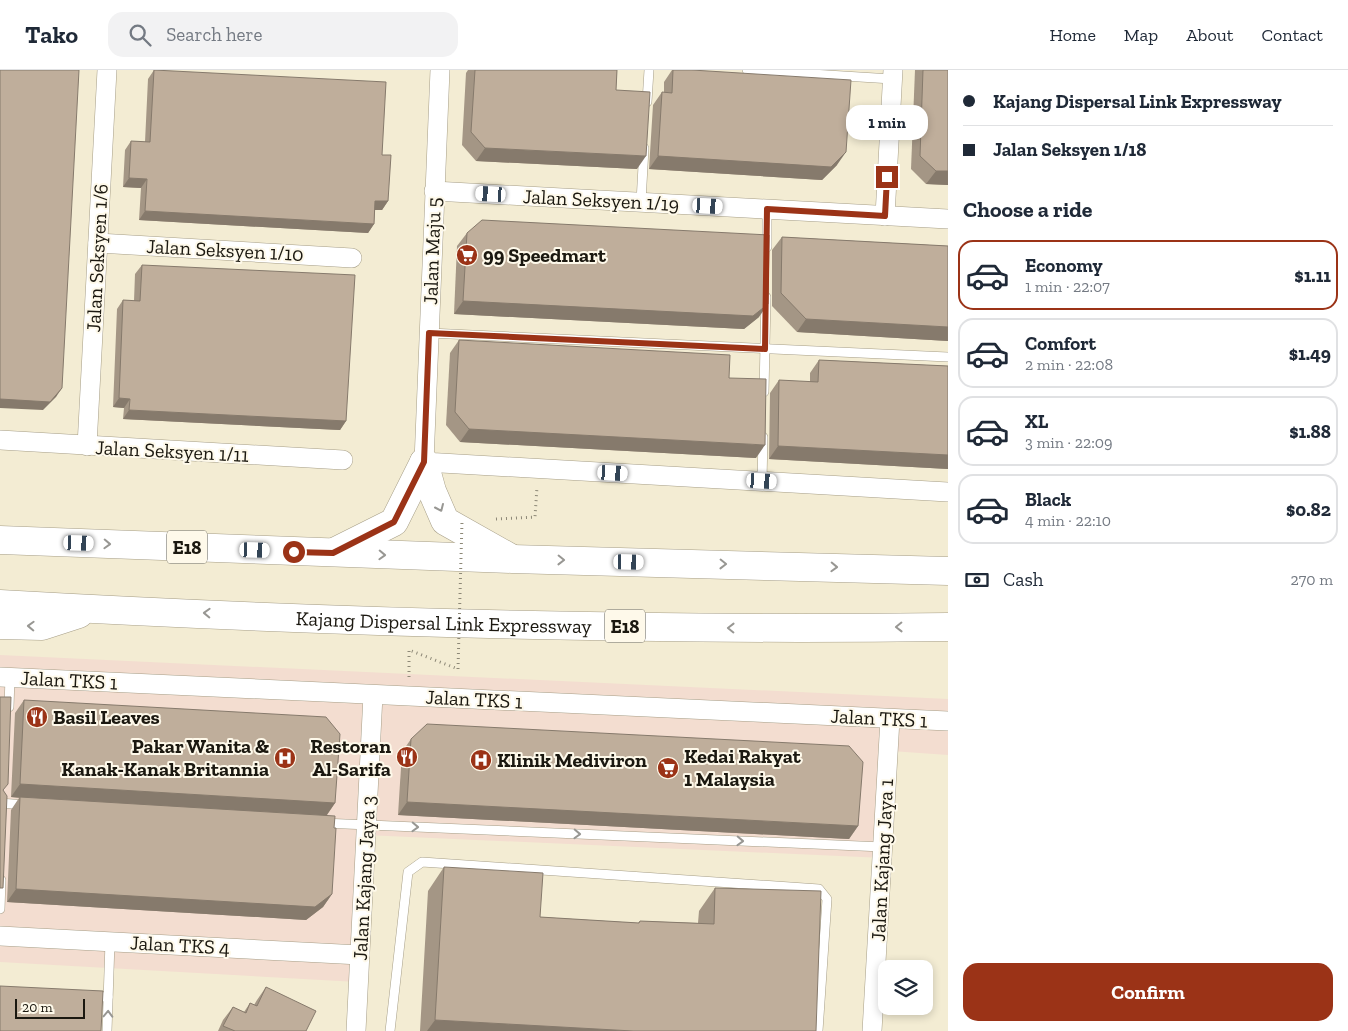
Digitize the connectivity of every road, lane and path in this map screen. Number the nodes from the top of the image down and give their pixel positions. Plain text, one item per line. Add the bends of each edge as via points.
1 (107, 70) edge
2 (440, 70) edge
3 (649, 70) edge
4 (747, 70) edge
5 (892, 74) edge
6 (647, 108) edge
7 (645, 136) edge
8 (434, 191) junction
9 (641, 202) junction
10 (767, 209) junction
11 (885, 216) junction
12 (948, 219) edge
13 (98, 243) junction
14 (352, 258) dead end
15 (766, 259) edge
16 (766, 289) edge
17 (429, 333) junction
18 (765, 349) junction
19 (948, 357) edge
20 (764, 405) edge
21 (763, 424) edge
22 (0, 440) edge
23 (87, 446) junction
24 (343, 460) dead end
25 (424, 462) junction
26 (538, 469) junction
27 (762, 481) junction
28 (948, 492) edge
29 (489, 520) dead end
30 (471, 521) dead end
31 (0, 540) edge
32 (333, 553) junction
33 (512, 559) junction
34 (948, 571) edge
35 (0, 604) edge
36 (94, 609) junction
37 (0, 625) edge
38 (948, 627) edge
39 (409, 650) dead end
40 (5, 677) edge
41 (373, 695) junction
42 (8, 716) edge
43 (890, 719) junction
44 (948, 721) edge
45 (3, 800) edge
46 (34, 805) edge
47 (4, 813) edge
48 (308, 822) edge
49 (366, 825) junction
50 (883, 847) junction
51 (2, 871) edge
52 (0, 910) edge
53 (0, 936) edge
54 (110, 942) junction
55 (360, 955) junction
56 (79, 995) edge
57 (108, 997) junction
58 (107, 1031) edge
59 (356, 1031) edge
60 (390, 1031) edge
61 (818, 1031) edge
62 (872, 1031) edge

1 - 13 street, Jalan Seksyen 1/6
2 - 8 street, Jalan Maju 5
3 - 6 lane
4 - 5 lane
5 - 11 street
7 - 9 lane
8 - 9 street, Jalan Seksyen 1/19
8 - 17 street, Jalan Maju 5
9 - 10 street, Jalan Seksyen 1/19
10 - 11 street, Jalan Seksyen 1/19
10 - 15 lane
11 - 12 street, Jalan Seksyen 1/19
13 - 14 street, Jalan Seksyen 1/10
13 - 23 street, Jalan Seksyen 1/6
16 - 18 lane
17 - 18 lane
17 - 25 street, Jalan Maju 5
18 - 19 lane
18 - 20 lane
21 - 27 lane
22 - 23 street, Jalan Seksyen 1/11
23 - 24 street, Jalan Seksyen 1/11
25 - 26 street
25 - 32 highway via 394,522
25 -> 33 highway via 445,521
26 - 27 street
26 - 29 path via 535,517
27 - 28 street
30 - 39 path, bridge via 462,521 458,669
31 -> 32 highway, E18
32 -> 33 highway, E18
33 -> 34 highway, E18
35 - 36 highway, Kajang Dispersal Link Expressway / E18
36 -> 37 highway via 42,626
38 -> 36 highway, Kajang Dispersal Link Expressway / E18 via 780,629 379,621
40 - 41 street, Jalan TKS 1
40 - 42 lane
41 - 43 street, Jalan TKS 1
41 - 49 street, Jalan Kajang Jaya 3
43 - 44 street, Jalan TKS 1
43 - 50 street, Jalan Kajang Jaya 1
45 - 46 lane
45 - 47 lane
48 - 49 lane
49 -> 50 lane
49 - 55 street, Jalan Kajang Jaya 3
50 - 62 street, Jalan Kajang Jaya 1
51 - 52 lane
53 - 54 street, Jalan TKS 4
54 - 55 street, Jalan TKS 4
54 - 57 lane
55 - 59 street, Jalan Kajang Jaya 3
56 - 57 lane
58 -> 57 lane
60 - 61 lane via 408,872 422,862 819,888 827,898

